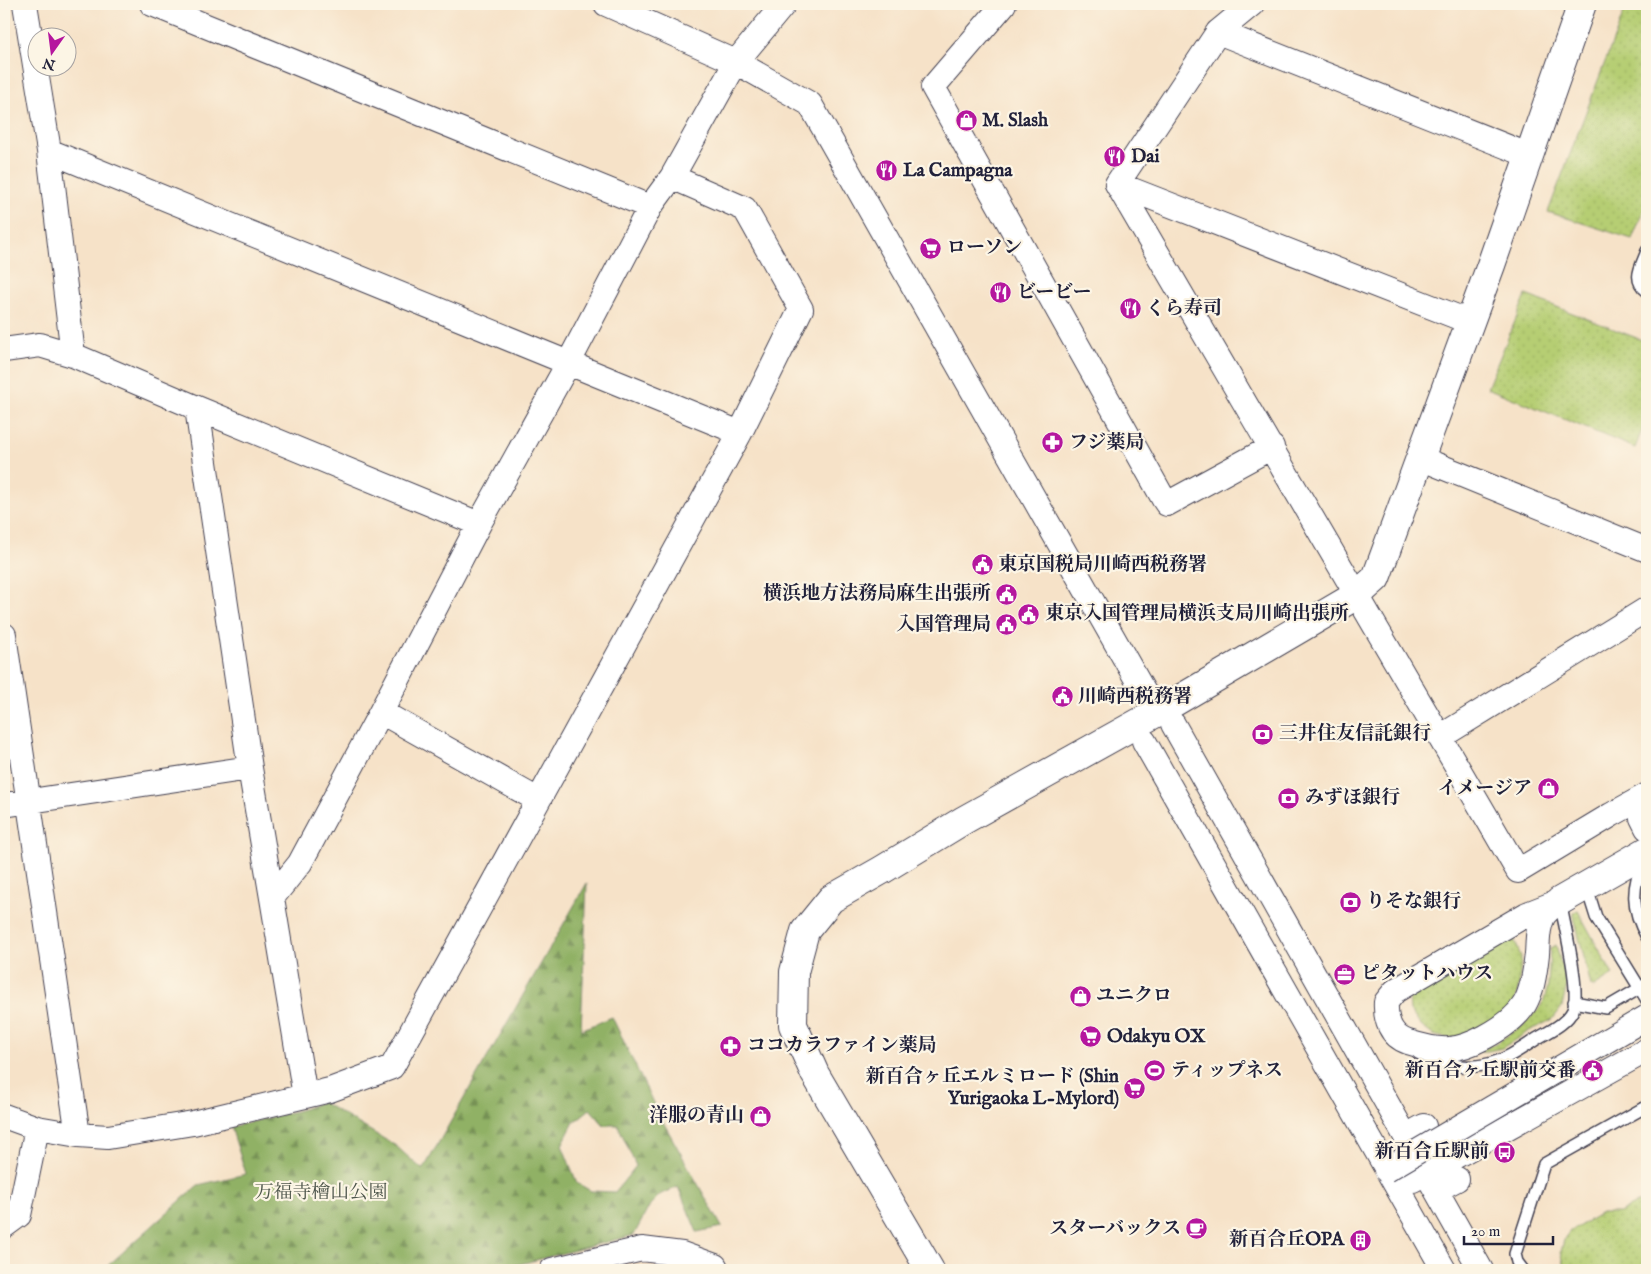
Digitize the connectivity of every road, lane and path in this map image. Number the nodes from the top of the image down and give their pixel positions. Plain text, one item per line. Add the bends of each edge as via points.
1 (25, 4) edge
2 (152, 4) edge
3 (606, 4) edge
4 (784, 4) edge
5 (1004, 4) edge
6 (1252, 4) edge
7 (1582, 4) edge
8 (1218, 32) junction
9 (736, 62) junction
10 (49, 150) junction
11 (1528, 155) junction
12 (672, 177) junction
13 (1117, 184) junction
14 (650, 208) junction
15 (1647, 251) edge
16 (1647, 291) edge
17 (1470, 322) junction
18 (4, 350) edge
19 (73, 355) junction
20 (569, 362) junction
21 (197, 408) junction
22 (740, 433) junction
23 (1272, 447) junction
24 (1420, 458) junction
25 (479, 524) junction
26 (1647, 550) edge
27 (1357, 595) junction
28 (1647, 609) edge
29 (4, 635) edge
30 (1145, 694) dead end
31 (382, 712) junction
32 (1173, 724) dead end
33 (1440, 737) junction
34 (1144, 741) dead end
35 (250, 768) junction
36 (1647, 795) edge
37 (538, 800) junction
38 (28, 801) junction
39 (4, 805) edge
40 (1647, 852) edge
41 (1586, 886) junction
42 (272, 898) junction
43 (1560, 901) junction
44 (1647, 936) edge
45 (1298, 978) dead end
46 (1644, 986) edge
47 (1647, 1000) edge
48 (1574, 1002) junction
49 (1647, 1017) edge
50 (1401, 1040) junction
51 (1647, 1050) edge
52 (305, 1096) junction
53 (1647, 1106) edge
54 (4, 1116) edge
55 (37, 1128) junction
56 (78, 1136) junction
57 (1418, 1165) junction
58 (4, 1226) edge
59 (552, 1270) edge
60 (717, 1270) edge
61 (930, 1270) edge
62 (1444, 1270) edge
63 (1482, 1270) edge
64 (1523, 1270) edge

1 - 10 street
2 - 14 street
3 - 9 street
4 - 9 street
5 - 23 street via 932,87 1163,498 1167,504
6 - 8 street
7 - 11 street
8 - 11 street
8 - 13 street
9 - 12 street
9 - 30 street via 810,104
10 - 19 street
10 - 20 street
11 - 17 street
12 - 14 street
12 - 22 street via 745,209 801,310
13 - 17 street
13 - 23 street
14 - 20 street
15 - 16 lane via 1638,276 1639,283
17 - 24 street
18 - 19 street via 40,345
19 - 21 street
20 - 22 street
20 - 25 street
21 - 25 street
21 - 35 street
22 - 37 street
23 - 27 street
24 - 26 street
24 - 27 street via 1376,578
25 - 31 street
27 - 33 street
27 - 61 street via 831,899 805,931 794,972 793,1025 815,1074
28 - 33 street
29 - 38 street
31 - 37 street
31 - 42 street via 300,863
32 - 57 street
33 - 36 street via 1518,871
34 - 57 street via 1258,942
35 - 38 street
35 - 42 street
37 - 52 street via 392,1067
38 - 39 street
38 - 56 street
40 - 41 street
40 - 44 lane via 1635,888 1635,909
41 - 43 street
41 - 46 lane via 1596,917
42 - 52 street
43 - 48 lane via 1575,986
43 - 50 street via 1527,914 1396,991 1386,1002 1385,1016 1391,1030
43 - 50 street via 1544,916 1538,934 1533,984 1517,1015 1503,1027 1468,1046 1430,1049
45 - 57 street
46 - 47 lane
46 - 48 lane via 1606,1008
48 - 50 lane via 1565,1020 1499,1061 1457,1066 1432,1060
49 - 57 street, bridge
51 - 57 street
52 - 56 street via 152,1131 108,1137
53 - 64 lane via 1544,1164 1515,1254
54 - 55 street
55 - 56 street
55 - 58 street via 19,1215
57 - 62 street
57 - 63 street
59 - 60 street via 642,1250 682,1254 715,1266

